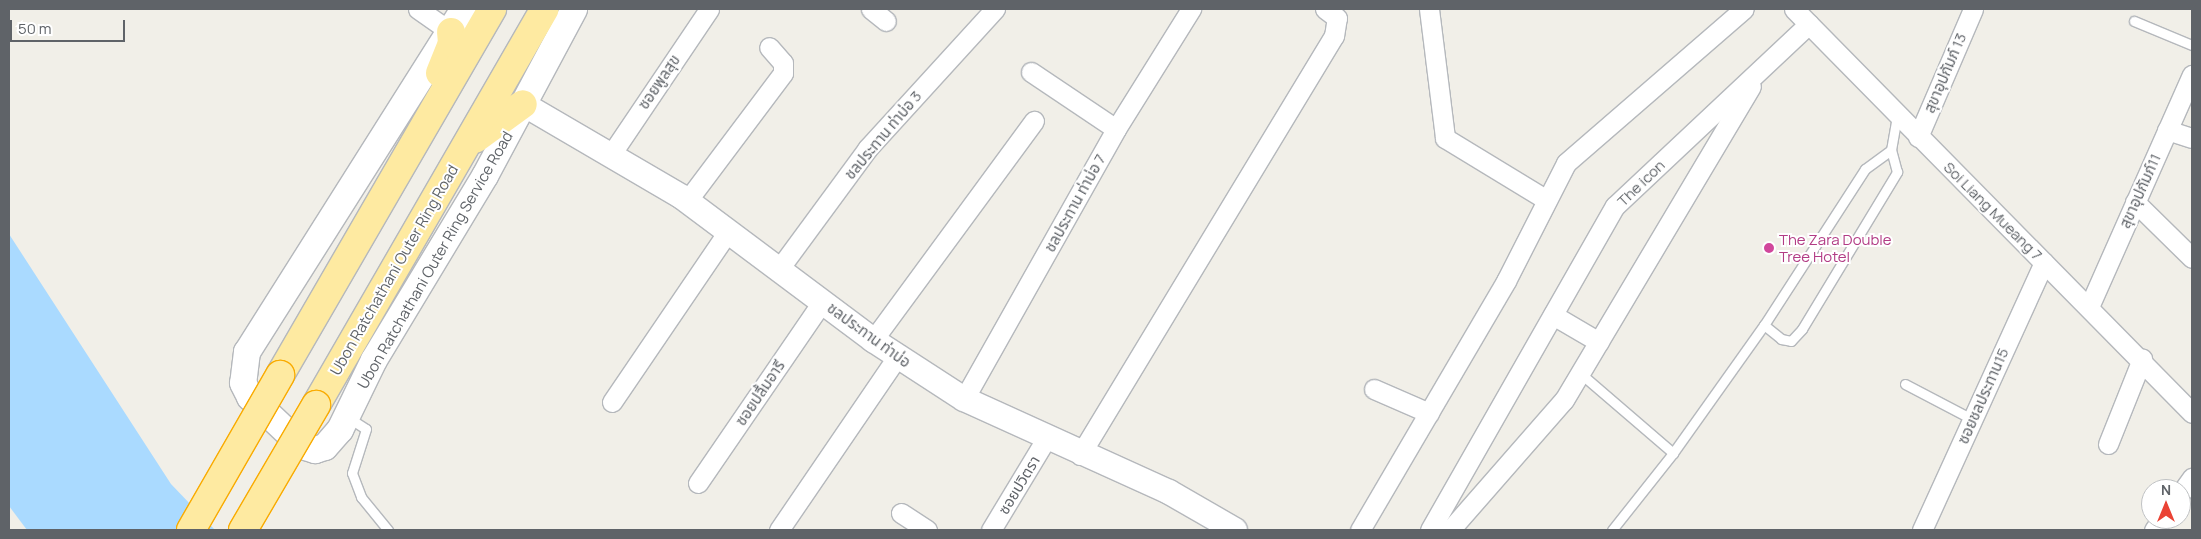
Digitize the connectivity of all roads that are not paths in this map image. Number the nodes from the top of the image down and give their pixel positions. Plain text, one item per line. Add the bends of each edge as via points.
1 (418, 9) edge
2 (464, 9) edge
3 (492, 9) edge
4 (545, 9) edge
5 (574, 9) edge
6 (709, 9) edge
7 (871, 9) edge
8 (995, 9) edge
9 (1191, 9) edge
10 (1325, 9) edge
11 (1429, 9) edge
12 (1744, 9) edge
13 (1972, 9) edge
14 (1801, 14) edge
15 (886, 21) dead end
16 (2134, 21) dead end
17 (450, 32) junction
18 (2192, 45) edge
19 (769, 47) dead end
20 (1031, 72) dead end
21 (1757, 73) junction
22 (2192, 75) edge
23 (522, 104) junction
24 (1897, 115) junction
25 (427, 120) junction
26 (1034, 121) dead end
27 (1116, 129) junction
28 (2167, 130) junction
29 (1918, 136) junction
30 (2192, 138) edge
31 (467, 145) junction
32 (1892, 150) junction
33 (610, 156) junction
34 (1547, 200) junction
35 (688, 201) junction
36 (2135, 202) junction
37 (728, 231) junction
38 (2192, 258) edge
39 (2044, 262) junction
40 (779, 269) junction
41 (822, 302) junction
42 (2089, 307) junction
43 (1553, 315) junction
44 (1764, 325) junction
45 (873, 340) junction
46 (1599, 342) junction
47 (897, 356) junction
48 (2142, 359) junction
49 (1580, 373) junction
50 (1905, 384) dead end
51 (1374, 388) dead end
52 (964, 399) junction
53 (612, 402) dead end
54 (1429, 413) junction
55 (2192, 413) edge
56 (347, 416) junction
57 (1972, 420) junction
58 (1046, 439) junction
59 (2108, 444) dead end
60 (1673, 453) junction
61 (1080, 455) junction
62 (698, 484) dead end
63 (901, 513) dead end
64 (1228, 528) edge
65 (191, 530) edge
66 (243, 530) edge
67 (388, 530) edge
68 (779, 530) edge
69 (926, 530) edge
70 (991, 530) edge
71 (1360, 530) edge
72 (1430, 530) edge
73 (1450, 530) edge
74 (1612, 530) edge
75 (1922, 530) edge

1 - 17 street
2 - 17 main road, Ubon Ratchathani Outer Ring Service Road
3 - 25 highway
4 - 31 highway, Ubon Ratchathani Outer Ring Road
5 - 23 main road, Ubon Ratchathani Outer Ring Service Road
6 - 33 street, ซอยพูลสุข
7 - 15 street
8 - 40 street, ชลประทาน ท่าบ่อ 3 via 867,149
9 - 27 street, ชลประทาน ท่าบ่อ 7
10 - 61 street via 1336,18 1334,36
11 - 34 street via 1445,138
12 - 34 street via 1566,163
13 - 29 street, สุขาอุปกัมภ์ 13
14 - 21 street, The icon
14 - 24 street, Soi Liang Mueang 7
16 - 18 lane
17 - 25 highway via 452,43 432,92
17 - 56 main road, Ubon Ratchathani Outer Ring Service Road via 268,317 242,367 250,397 302,446 315,450 325,447
19 - 35 street via 783,62 783,72
20 - 27 street
21 - 43 street, The icon via 1615,206
21 - 46 street, The icon via 1732,124
22 - 28 street, สุขาอุปกัมภ์11
23 - 31 highway
23 - 33 street, ชลประทาน ท่าบ่อ
23 - 56 main road, Ubon Ratchathani Outer Ring Service Road via 485,176 374,360
24 - 29 street, Soi Liang Mueang 7
24 - 32 lane
25 - 65 highway, bridge
26 - 45 street
27 - 52 street, ชลประทาน ท่าบ่อ 7
28 - 30 street
28 - 36 street, สุขาอุปกัมภ์11
29 - 39 street, Soi Liang Mueang 7
31 - 66 highway, Ubon Ratchathani Outer Ring Road, bridge
32 - 44 lane via 1865,169
32 - 44 lane via 1897,172 1802,329 1791,341 1781,339
33 - 35 street, ชลประทาน ท่าบ่อ
34 - 54 street
35 - 37 street, ชลประทาน ท่าบ่อ
36 - 38 street
36 - 42 street, สุขาอุปกัมภ์11
37 - 40 street, ชลประทาน ท่าบ่อ
37 - 53 street
39 - 42 street, Soi Liang Mueang 7
39 - 57 street, ซอยชลประทาน15
40 - 41 street, ชลประทาน ท่าบ่อ
41 - 45 street, ชลประทาน ท่าบ่อ
41 - 62 street, ซอยปลื้มอารี
42 - 48 street, Soi Liang Mueang 7
43 - 46 street
43 - 72 street, The icon
44 - 60 lane
45 - 47 street, ชลประทาน ท่าบ่อ
46 - 49 street, The icon
47 - 52 street, ชลประทาน ท่าบ่อ
47 - 68 street
48 - 55 street, Soi Liang Mueang 7
48 - 59 street
49 - 60 lane
49 - 73 street, The icon via 1564,400
50 - 57 lane
51 - 54 street
52 - 58 street, ชลประทาน ท่าบ่อ
54 - 71 street
56 - 67 lane via 366,429 352,473 361,497
57 - 75 street, ซอยชลประทาน15
58 - 61 street, ชลประทาน ท่าบ่อ
58 - 70 street, ซอยปวิตรา
60 - 74 lane
61 - 64 street, ชลประทาน ท่าบ่อ via 1169,492
63 - 69 street

